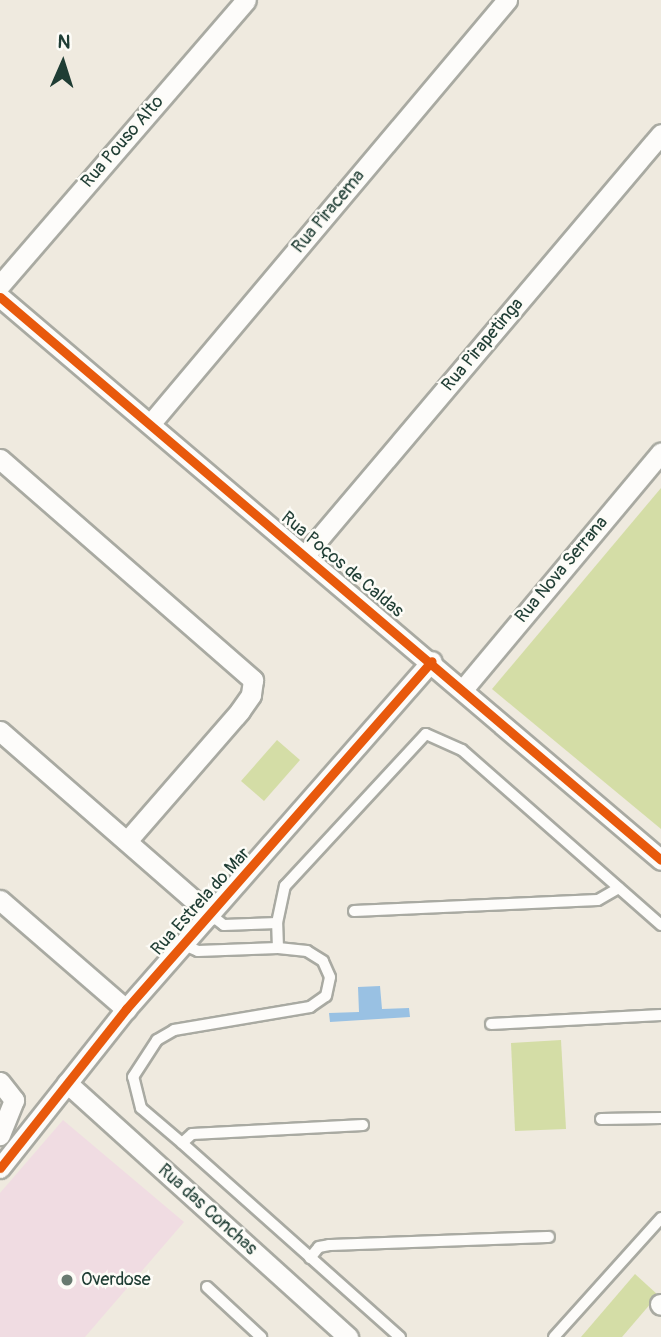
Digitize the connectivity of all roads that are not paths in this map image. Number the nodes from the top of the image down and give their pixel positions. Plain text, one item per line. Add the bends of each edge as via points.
1 (246, 0) edge
2 (507, 0) edge
3 (661, 134) edge
4 (0, 285) edge
5 (0, 297) edge
6 (151, 424) junction
7 (661, 452) edge
8 (0, 459) edge
9 (305, 555) junction
10 (432, 661) junction
11 (464, 688) junction
12 (0, 731) edge
13 (127, 842) junction
14 (661, 860) edge
15 (618, 888) junction
16 (0, 900) edge
17 (354, 911) dead end
18 (211, 915) junction
19 (277, 923) junction
20 (661, 925) edge
21 (184, 944) junction
22 (278, 948) junction
23 (126, 1009) junction
24 (661, 1015) edge
25 (491, 1024) dead end
26 (0, 1082) edge
27 (67, 1083) junction
28 (661, 1118) edge
29 (601, 1119) dead end
30 (363, 1125) dead end
31 (0, 1135) edge
32 (182, 1143) junction
33 (0, 1168) edge
34 (661, 1218) edge
35 (549, 1237) dead end
36 (310, 1258) junction
37 (207, 1287) dead end
38 (261, 1337) edge
39 (348, 1337) edge
40 (400, 1337) edge
41 (554, 1337) edge

1 - 4 street, Rua Pouso Alto
2 - 6 street, Rua Piracema
3 - 9 street, Rua Pirapetinga
5 - 6 street, Rua Poços de Caldas
6 - 9 street, Rua Poços de Caldas
7 - 11 street, Rua Nova Serrana
8 - 13 street via 253,680 251,695 240,711
9 - 10 street, Rua Poços de Caldas
10 - 11 street, Rua Poços de Caldas
10 - 18 street, Rua Estrela do Mar
11 - 14 street, Rua Poços de Caldas
12 - 13 street
13 - 18 street
15 - 17 lane via 598,900
15 - 19 lane via 462,750 426,734 285,886
15 - 20 lane
16 - 23 street
18 - 19 lane via 224,925
18 - 21 street, Rua Estrela do Mar
19 - 22 lane
21 - 22 lane via 198,951
21 - 23 street, Rua Estrela do Mar
22 - 32 lane via 307,951 323,961 330,977 326,996 310,1007 174,1030 158,1040 133,1077 141,1108
23 - 27 street, Rua Estrela do Mar
24 - 25 lane
26 - 31 street via 14,1100
27 - 33 street, Rua Estrela do Mar
27 - 39 street, Rua das Conchas
28 - 29 lane
30 - 32 lane via 192,1134
32 - 36 lane
34 - 41 lane
35 - 36 lane via 329,1245 319,1247
36 - 40 lane
37 - 38 lane

